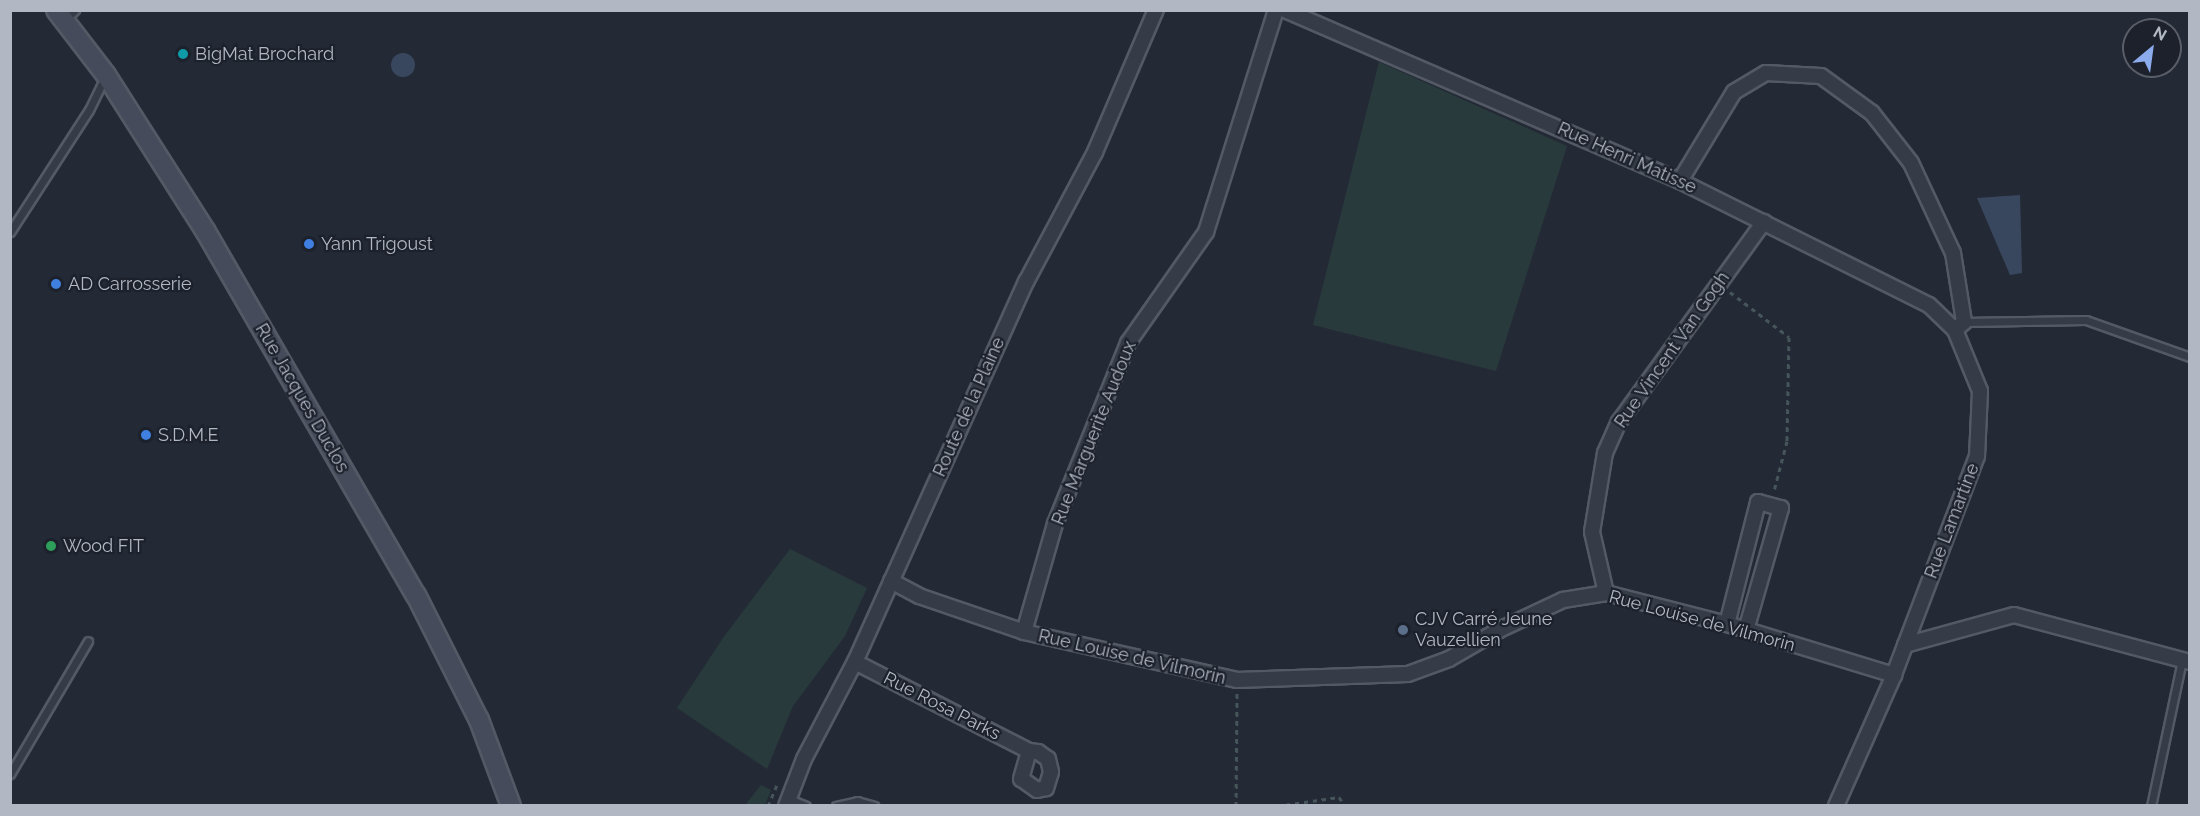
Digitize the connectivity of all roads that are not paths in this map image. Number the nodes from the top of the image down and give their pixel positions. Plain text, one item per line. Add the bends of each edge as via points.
1 (1156, 10) edge
2 (1276, 10) edge
3 (1285, 10) edge
4 (65, 14) edge
5 (106, 75) junction
6 (1680, 181) junction
7 (1764, 222) junction
8 (10, 232) edge
9 (1959, 326) junction
10 (2190, 357) edge
11 (891, 581) junction
12 (1606, 593) junction
13 (1727, 624) junction
14 (1746, 630) junction
15 (1024, 632) junction
16 (88, 641) dead end
17 (1905, 645) junction
18 (2186, 661) edge
19 (855, 662) junction
20 (1894, 675) junction
21 (1029, 751) dead end
22 (10, 774) edge
23 (788, 802) edge
24 (511, 806) edge
25 (806, 806) edge
26 (836, 806) edge
27 (874, 806) edge
28 (1836, 806) edge
29 (2151, 806) edge

1 - 11 street, Route de la Plaine via 1095,152 1026,282
2 - 15 street, Rue Marguerite Audoux via 1206,232 1128,343 1055,524
3 - 6 street, Rue Henri Matisse
4 - 5 street, Rue Jacques Duclos
5 - 8 lane via 89,110
5 - 24 street, Rue Jacques Duclos via 206,232 416,595 479,720
6 - 7 street, Rue Henri Matisse
6 - 9 street, Rue Lamartine via 1734,92 1766,73 1821,76 1872,114 1911,163 1953,253
7 - 9 street, Rue Henri Matisse via 1929,305
7 - 12 street, Rue Vincent Van Gogh via 1619,422 1605,453 1592,532
9 - 10 lane via 2086,320
9 - 17 street, Rue Lamartine via 1980,391 1977,456
11 - 15 street, Rue Louise de Vilmorin via 919,596
11 - 19 street, Route de la Plaine
12 - 13 street, Rue Louise de Vilmorin
12 - 15 street, Rue Louise de Vilmorin via 1563,600 1449,659 1408,674 1237,680
13 - 14 street, Rue Louise de Vilmorin
13 - 14 street via 1758,502 1781,508
14 - 20 street, Rue Louise de Vilmorin
16 - 22 lane
17 - 18 street via 2014,615
17 - 20 street, Rue Lamartine
18 - 29 lane
19 - 21 street, Rue Rosa Parks
19 - 23 street, Route de la Plaine via 813,741
20 - 28 street, Rue Lamartine
23 - 25 lane
26 - 27 lane via 857,801

